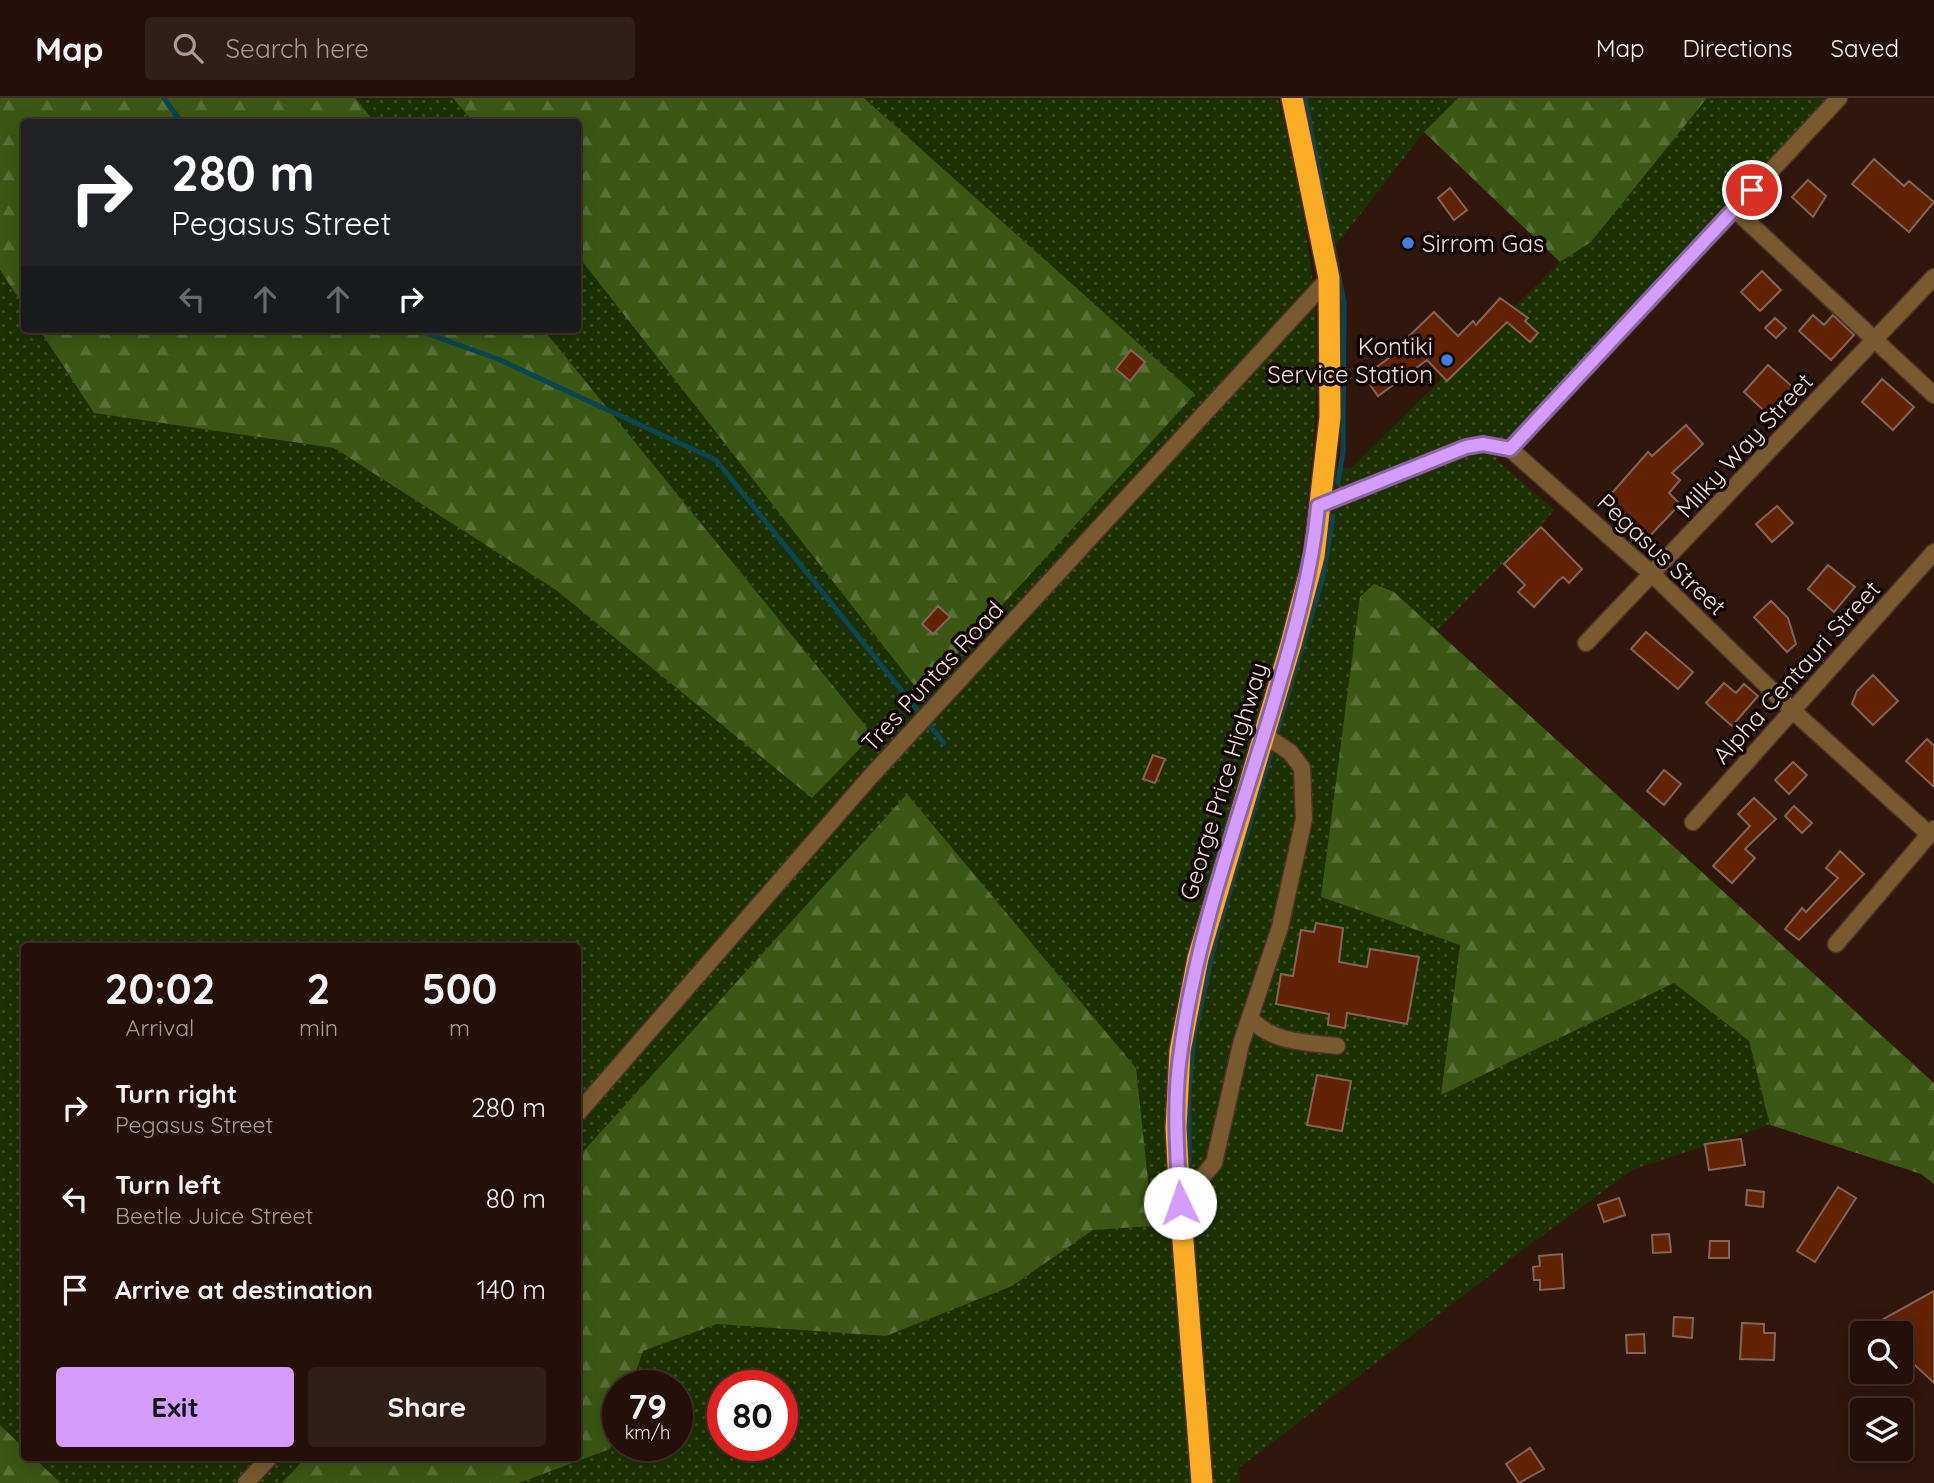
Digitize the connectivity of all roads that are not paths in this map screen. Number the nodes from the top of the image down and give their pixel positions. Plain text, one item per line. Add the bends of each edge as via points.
1 (1292, 98) edge
2 (1839, 98) edge
3 (1734, 209) junction
4 (1934, 277) edge
5 (1329, 278) junction
6 (1873, 341) junction
7 (1934, 395) edge
8 (1510, 449) junction
9 (1318, 506) junction
10 (1934, 552) edge
11 (1653, 575) junction
12 (1586, 643) dead end
13 (1792, 710) junction
14 (1264, 735) junction
15 (1693, 822) dead end
16 (1931, 831) edge
17 (1836, 944) dead end
18 (1250, 1017) junction
19 (1337, 1046) dead end
20 (581, 1110) edge
21 (1180, 1203) junction
22 (266, 1461) edge
23 (246, 1483) edge
24 (1202, 1483) edge

1 - 5 highway, George Price Highway
2 - 3 street
3 - 6 street
3 - 8 street
4 - 6 street, Milky Way Street
5 - 9 highway, George Price Highway via 1330,417
5 - 20 street, Tres Puntas Road via 871,776
6 - 7 street
6 - 11 street, Milky Way Street
8 - 9 street via 1483,444 1466,447
8 - 11 street, Pegasus Street
9 - 14 highway, George Price Highway via 1314,556
10 - 13 street, Alpha Centauri Street
11 - 12 street, Milky Way Street
11 - 13 street, Pegasus Street
13 - 15 street, Alpha Centauri Street
13 - 16 street, Pegasus Street
14 - 18 street via 1290,751 1301,768 1304,819 1280,927
14 - 21 highway, George Price Highway via 1198,958 1180,1051 1176,1128
16 - 17 street
18 - 19 street via 1261,1030 1279,1039
18 - 21 street via 1214,1163
21 - 24 highway, George Price Highway
22 - 23 street

